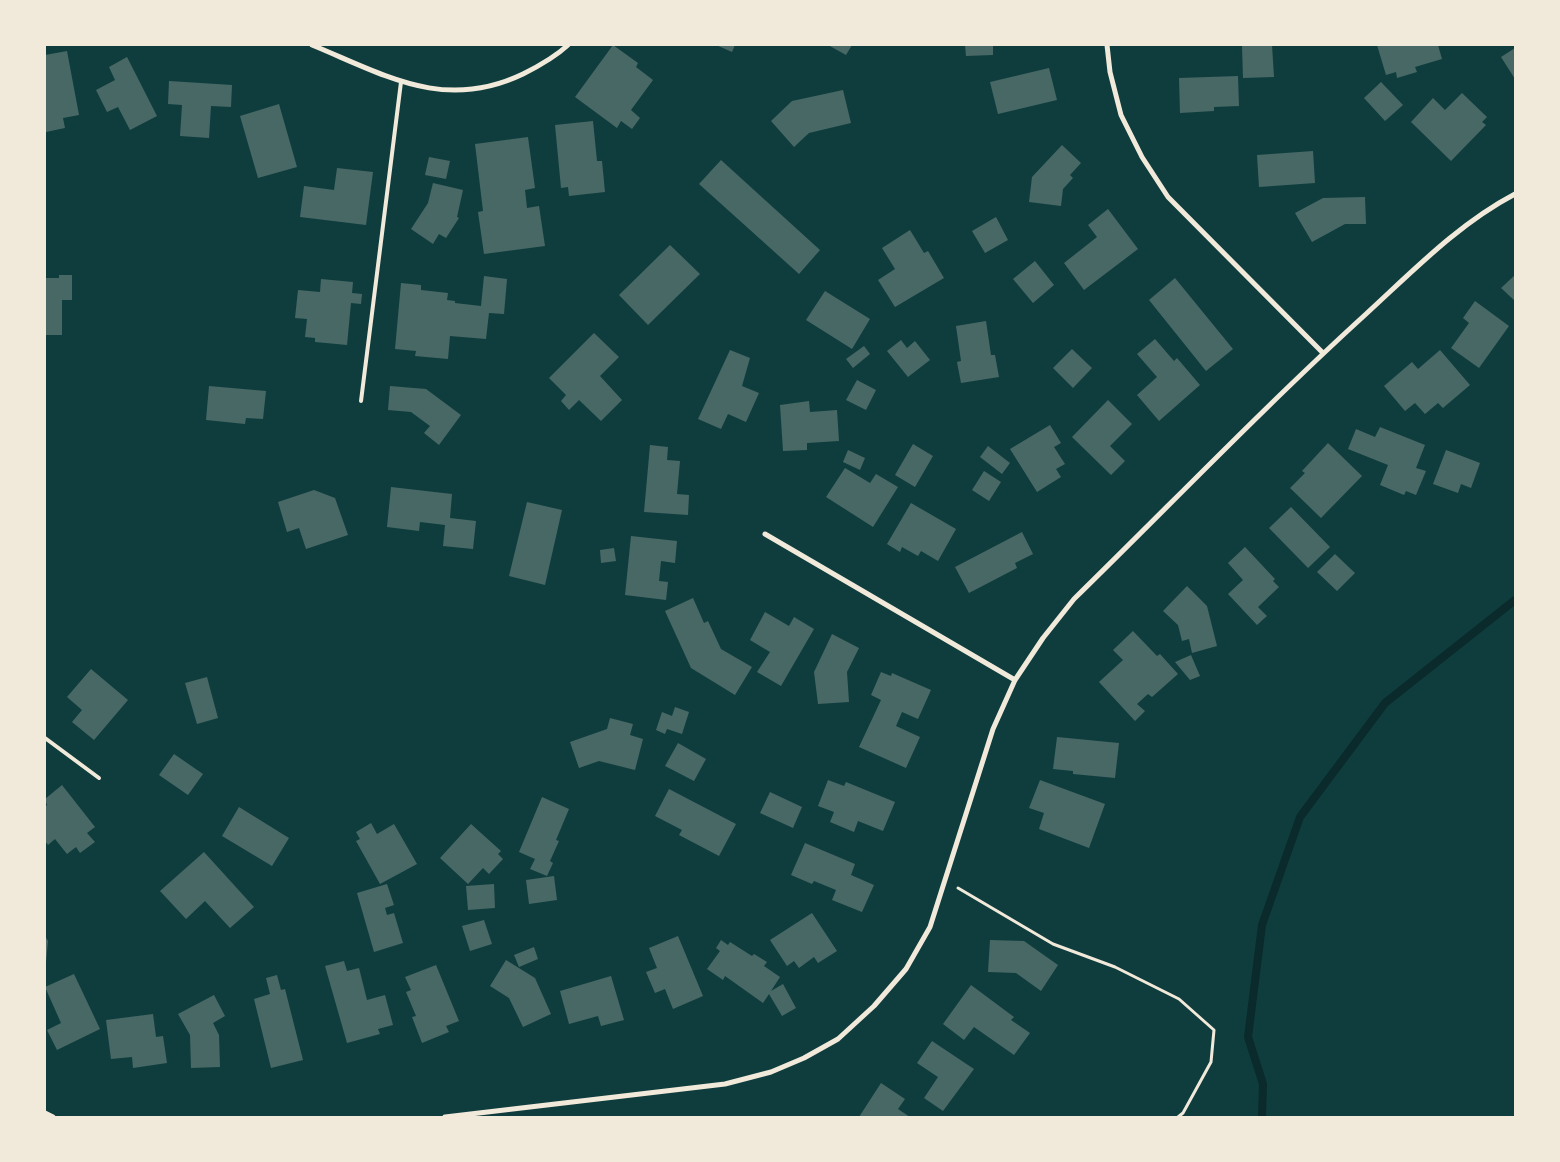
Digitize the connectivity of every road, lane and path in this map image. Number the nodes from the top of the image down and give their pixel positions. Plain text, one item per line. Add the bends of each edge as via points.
1 (312, 45) edge
2 (568, 45) edge
3 (1107, 45) edge
4 (401, 82) junction
5 (1515, 194) edge
6 (1323, 353) junction
7 (361, 401) dead end
8 (765, 534) dead end
9 (1015, 680) junction
10 (45, 738) edge
11 (98, 778) dead end
12 (944, 880) junction
13 (45, 1113) edge
14 (53, 1117) edge
15 (445, 1117) edge
16 (1178, 1117) edge

1 - 4 street
2 - 4 street via 556,56 501,84 461,90 431,90
3 - 6 street via 1121,114 1142,157 1168,196
4 - 7 lane
5 - 6 street via 1489,208 1444,242
6 - 9 street via 1074,600
8 - 9 street
9 - 12 street via 993,729
10 - 11 lane
12 - 15 street via 930,927 906,969 874,1006 838,1039 804,1058 771,1072 725,1084
12 - 16 path via 1053,944 1114,967 1179,999 1214,1030 1211,1062
13 - 14 street

